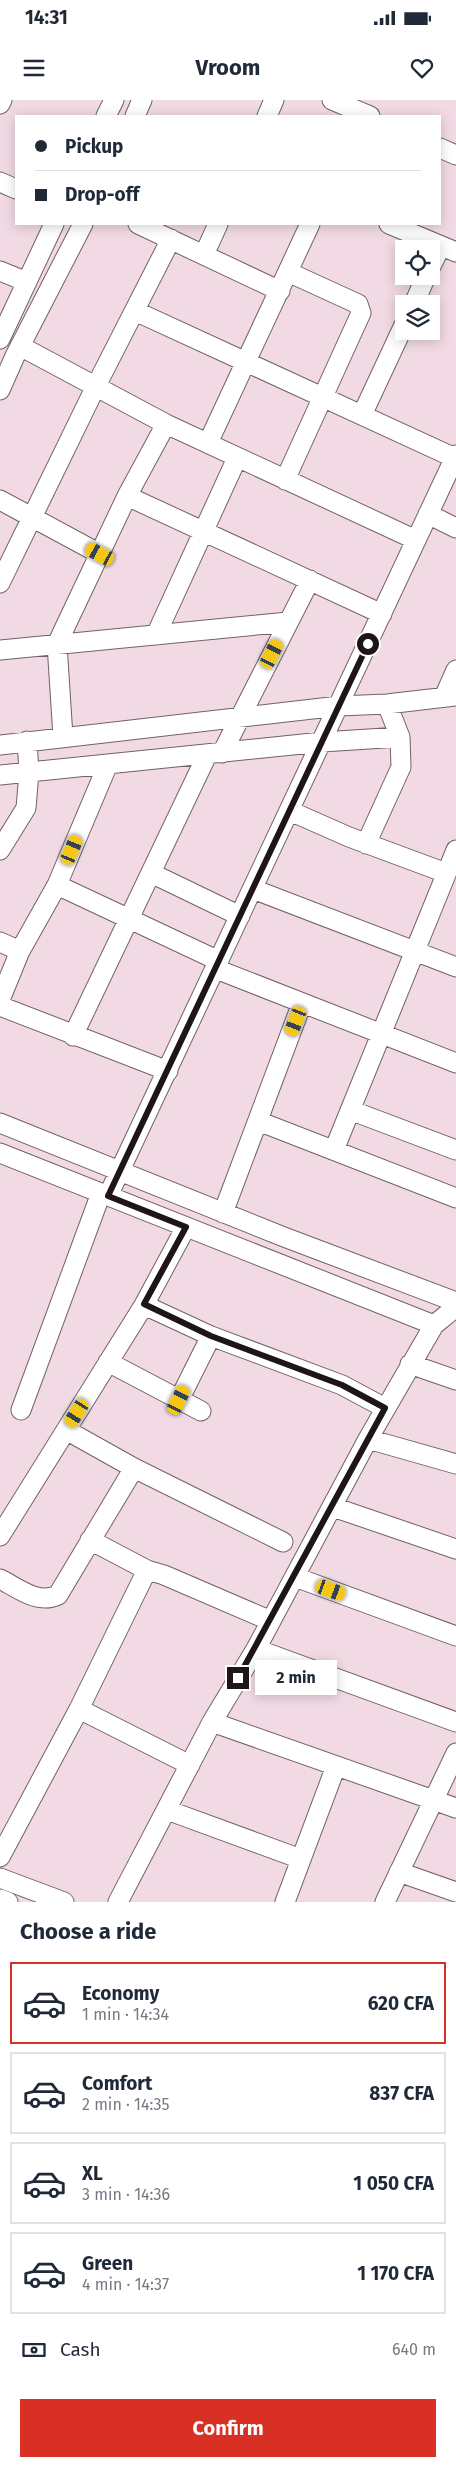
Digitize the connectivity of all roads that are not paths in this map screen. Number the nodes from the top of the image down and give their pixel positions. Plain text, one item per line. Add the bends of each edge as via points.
1 (2, 100) edge
2 (114, 100) edge
3 (142, 100) edge
4 (274, 100) edge
5 (332, 100) edge
6 (0, 104) edge
7 (106, 115) edge
8 (135, 115) edge
9 (267, 115) edge
10 (362, 115) edge
11 (441, 148) edge
12 (456, 155) edge
13 (0, 182) edge
14 (15, 188) edge
15 (54, 225) edge
16 (83, 225) edge
17 (140, 225) edge
18 (218, 225) edge
19 (310, 225) edge
20 (391, 225) edge
21 (170, 239) junction
22 (448, 249) edge
23 (204, 255) junction
24 (0, 271) edge
25 (288, 272) junction
26 (27, 282) junction
27 (280, 291) junction
28 (135, 311) junction
29 (0, 339) edge
30 (397, 340) edge
31 (12, 351) edge
32 (246, 362) junction
33 (96, 386) junction
34 (0, 390) edge
35 (322, 397) junction
36 (362, 415) junction
37 (166, 424) junction
38 (208, 443) junction
39 (455, 457) edge
40 (237, 458) junction
41 (285, 480) junction
42 (127, 496) junction
43 (0, 500) edge
44 (428, 514) junction
45 (32, 518) junction
46 (456, 528) edge
47 (203, 531) junction
48 (416, 540) junction
49 (100, 554) junction
50 (310, 580) junction
51 (0, 584) edge
52 (382, 614) junction
53 (288, 622) junction
54 (156, 635) junction
55 (57, 644) junction
56 (0, 650) edge
57 (456, 670) edge
58 (450, 696) edge
59 (387, 704) junction
60 (338, 706) junction
61 (240, 719) junction
62 (165, 726) junction
63 (63, 737) junction
64 (400, 737) junction
65 (27, 742) junction
66 (322, 742) junction
67 (0, 745) edge
68 (215, 754) junction
69 (166, 759) junction
70 (108, 764) junction
71 (28, 772) junction
72 (0, 775) edge
73 (290, 811) junction
74 (366, 844) junction
75 (0, 850) edge
76 (456, 850) edge
77 (151, 873) junction
78 (448, 879) edge
79 (57, 885) junction
80 (253, 889) junction
81 (240, 916) junction
82 (130, 919) junction
83 (0, 942) edge
84 (20, 951) junction
85 (415, 951) junction
86 (218, 965) junction
87 (456, 967) edge
88 (0, 1000) edge
89 (302, 1003) junction
90 (0, 1006) edge
91 (381, 1034) junction
92 (73, 1036) junction
93 (456, 1062) edge
94 (168, 1071) junction
95 (350, 1110) junction
96 (258, 1121) junction
97 (0, 1123) edge
98 (334, 1150) junction
99 (456, 1150) edge
100 (0, 1153) edge
101 (121, 1172) junction
102 (105, 1195) junction
103 (456, 1198) edge
104 (223, 1213) junction
105 (186, 1227) junction
106 (456, 1302) edge
107 (144, 1304) junction
108 (456, 1308) edge
109 (434, 1325) junction
110 (211, 1336) junction
111 (108, 1362) junction
112 (410, 1364) junction
113 (456, 1380) edge
114 (179, 1400) junction
115 (385, 1408) junction
116 (21, 1410) dead end
117 (201, 1411) dead end
118 (66, 1430) junction
119 (368, 1438) junction
120 (456, 1464) edge
121 (134, 1468) junction
122 (333, 1507) junction
123 (0, 1536) edge
124 (90, 1540) junction
125 (283, 1542) dead end
126 (456, 1549) edge
127 (147, 1570) junction
128 (295, 1576) junction
129 (0, 1578) edge
130 (271, 1621) junction
131 (456, 1636) edge
132 (256, 1649) junction
133 (79, 1709) junction
134 (212, 1722) junction
135 (456, 1722) edge
136 (456, 1753) edge
137 (190, 1765) junction
138 (336, 1766) junction
139 (434, 1800) junction
140 (456, 1808) edge
141 (167, 1810) junction
142 (0, 1857) edge
143 (301, 1859) junction
144 (399, 1872) junction
145 (0, 1878) edge
146 (456, 1892) edge
147 (0, 1899) edge
148 (8, 1902) edge
149 (64, 1902) edge
150 (118, 1902) edge
151 (285, 1902) edge
152 (385, 1902) edge

1 - 6 street
2 - 7 street
3 - 8 street
4 - 9 street
5 - 10 street
11 - 12 street
13 - 14 street
15 - 26 street
16 - 31 street
17 - 21 street
18 - 23 street
19 - 25 street
20 - 22 street
21 - 23 street
21 - 28 street
23 - 27 street
24 - 26 street
25 - 27 street
25 - 35 street via 358,304 361,313
26 - 29 street
27 - 32 street
28 - 32 street
28 - 33 street
30 - 36 street
31 - 33 street
31 - 34 street
32 - 35 street
32 - 38 street
33 - 37 street
33 - 45 street
35 - 36 street
35 - 41 street
36 - 39 street
37 - 38 street
37 - 42 street
38 - 40 street
39 - 44 street
40 - 41 street
40 - 47 street
41 - 48 street
42 - 47 street
42 - 49 street
43 - 45 street
44 - 46 street
44 - 48 street
45 - 49 street
45 - 51 street
47 - 50 street
47 - 54 street
48 - 52 street
49 - 55 street
50 - 52 street
50 - 53 street
52 - 60 street
53 - 54 street
53 - 61 street
54 - 55 street
55 - 56 street
55 - 63 street
57 - 58 street
58 - 59 street
59 - 60 street
59 - 64 street
60 - 61 street
60 - 66 street
61 - 62 street
61 - 68 street
62 - 63 street
62 - 69 street
63 - 65 street
64 - 66 street
64 - 74 street via 401,766
65 - 67 street
65 - 71 street
66 - 68 street
66 - 73 street
68 - 69 street
68 - 77 street
69 - 70 street
70 - 71 street
70 - 79 street
71 - 72 street
71 - 75 street via 26,808
73 - 74 street
73 - 80 street
74 - 78 street
76 - 78 street
77 - 81 street
77 - 82 street
78 - 85 street
79 - 82 street
79 - 84 street
80 - 81 street
80 - 85 street
81 - 86 street
82 - 86 street
82 - 92 street
83 - 84 street
84 - 88 street
85 - 87 street
85 - 91 street
86 - 89 street
86 - 94 street
89 - 91 street
89 - 96 street
90 - 92 street
91 - 93 street
91 - 95 street
92 - 94 street
94 - 101 street
95 - 98 street
95 - 99 street
96 - 98 street
96 - 104 street
97 - 101 street
98 - 103 street
100 - 102 street
101 - 102 street
101 - 104 street
102 - 105 street
102 - 116 street
104 - 106 street
105 - 107 street
105 - 109 street
107 - 110 street
107 - 111 street
108 - 109 street
109 - 112 street
110 - 114 street
110 - 115 street via 342,1385
111 - 114 street
111 - 118 street
112 - 113 street
112 - 115 street
114 - 117 street
115 - 119 street
118 - 121 street
118 - 123 street
119 - 120 street
119 - 122 street
121 - 124 street
121 - 125 street
122 - 126 street
122 - 128 street
124 - 127 street
124 - 129 street via 58,1595 48,1600
127 - 130 street
127 - 133 street
128 - 130 street
128 - 131 street
130 - 132 street
132 - 134 street
132 - 135 street
133 - 137 street
133 - 142 street
134 - 137 street
134 - 138 street
136 - 139 street
137 - 141 street
138 - 139 street
138 - 143 street
139 - 140 street
139 - 144 street
141 - 143 street
141 - 150 street
143 - 151 street
144 - 146 street
144 - 152 street
145 - 149 street
147 - 148 street

